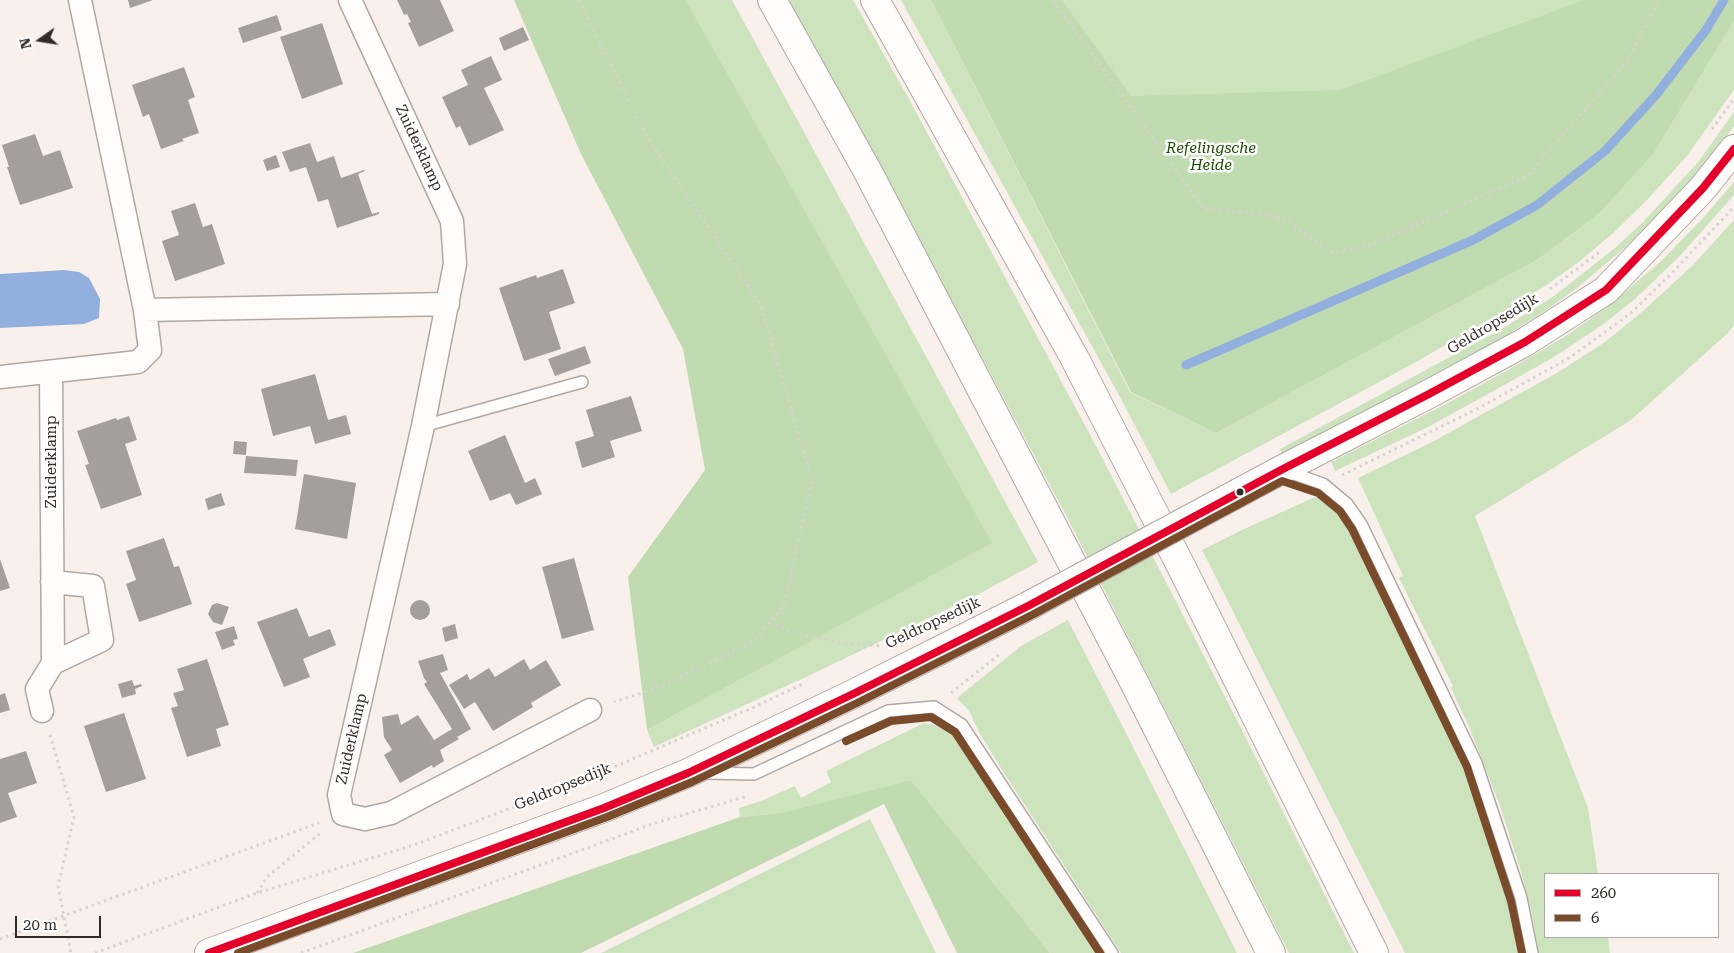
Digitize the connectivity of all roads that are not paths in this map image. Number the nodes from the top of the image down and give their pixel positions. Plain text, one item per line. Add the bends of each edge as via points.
1 (80, 0) edge
2 (350, 0) edge
3 (772, 0) edge
4 (875, 0) edge
5 (1734, 149) edge
6 (448, 304) junction
7 (146, 310) junction
8 (51, 372) junction
9 (0, 377) edge
10 (582, 382) dead end
11 (423, 426) junction
12 (1281, 470) junction
13 (52, 582) junction
14 (53, 663) junction
15 (590, 710) road end
16 (42, 711) road end
17 (688, 773) junction
18 (209, 953) edge
19 (1112, 953) edge
20 (1271, 953) edge
21 (1374, 953) edge
22 (1532, 953) edge

1 - 7 street
2 - 6 street, Zuiderklamp via 452,221 456,264
3 - 20 main road via 867,170 1129,671
4 - 21 main road via 1074,358
5 - 12 main road, Geldropsedijk via 1703,188 1606,290 1525,342
6 - 7 street
6 - 11 street, Zuiderklamp
7 - 8 street via 150,350 138,362
8 - 9 street
8 - 13 street, Zuiderklamp
10 - 11 lane
11 - 15 street, Zuiderklamp via 339,795 343,814 365,819 391,813
12 - 17 main road, Geldropsedijk, bridge via 1028,606
12 - 22 lane via 1323,484 1347,504 1361,524 1476,763 1521,898
13 - 14 street, Zuiderklamp
13 - 14 street via 93,586 102,640
14 - 16 street via 37,689
17 - 18 main road, Geldropsedijk via 604,808
17 - 19 lane via 754,774 888,710 934,707 962,725

